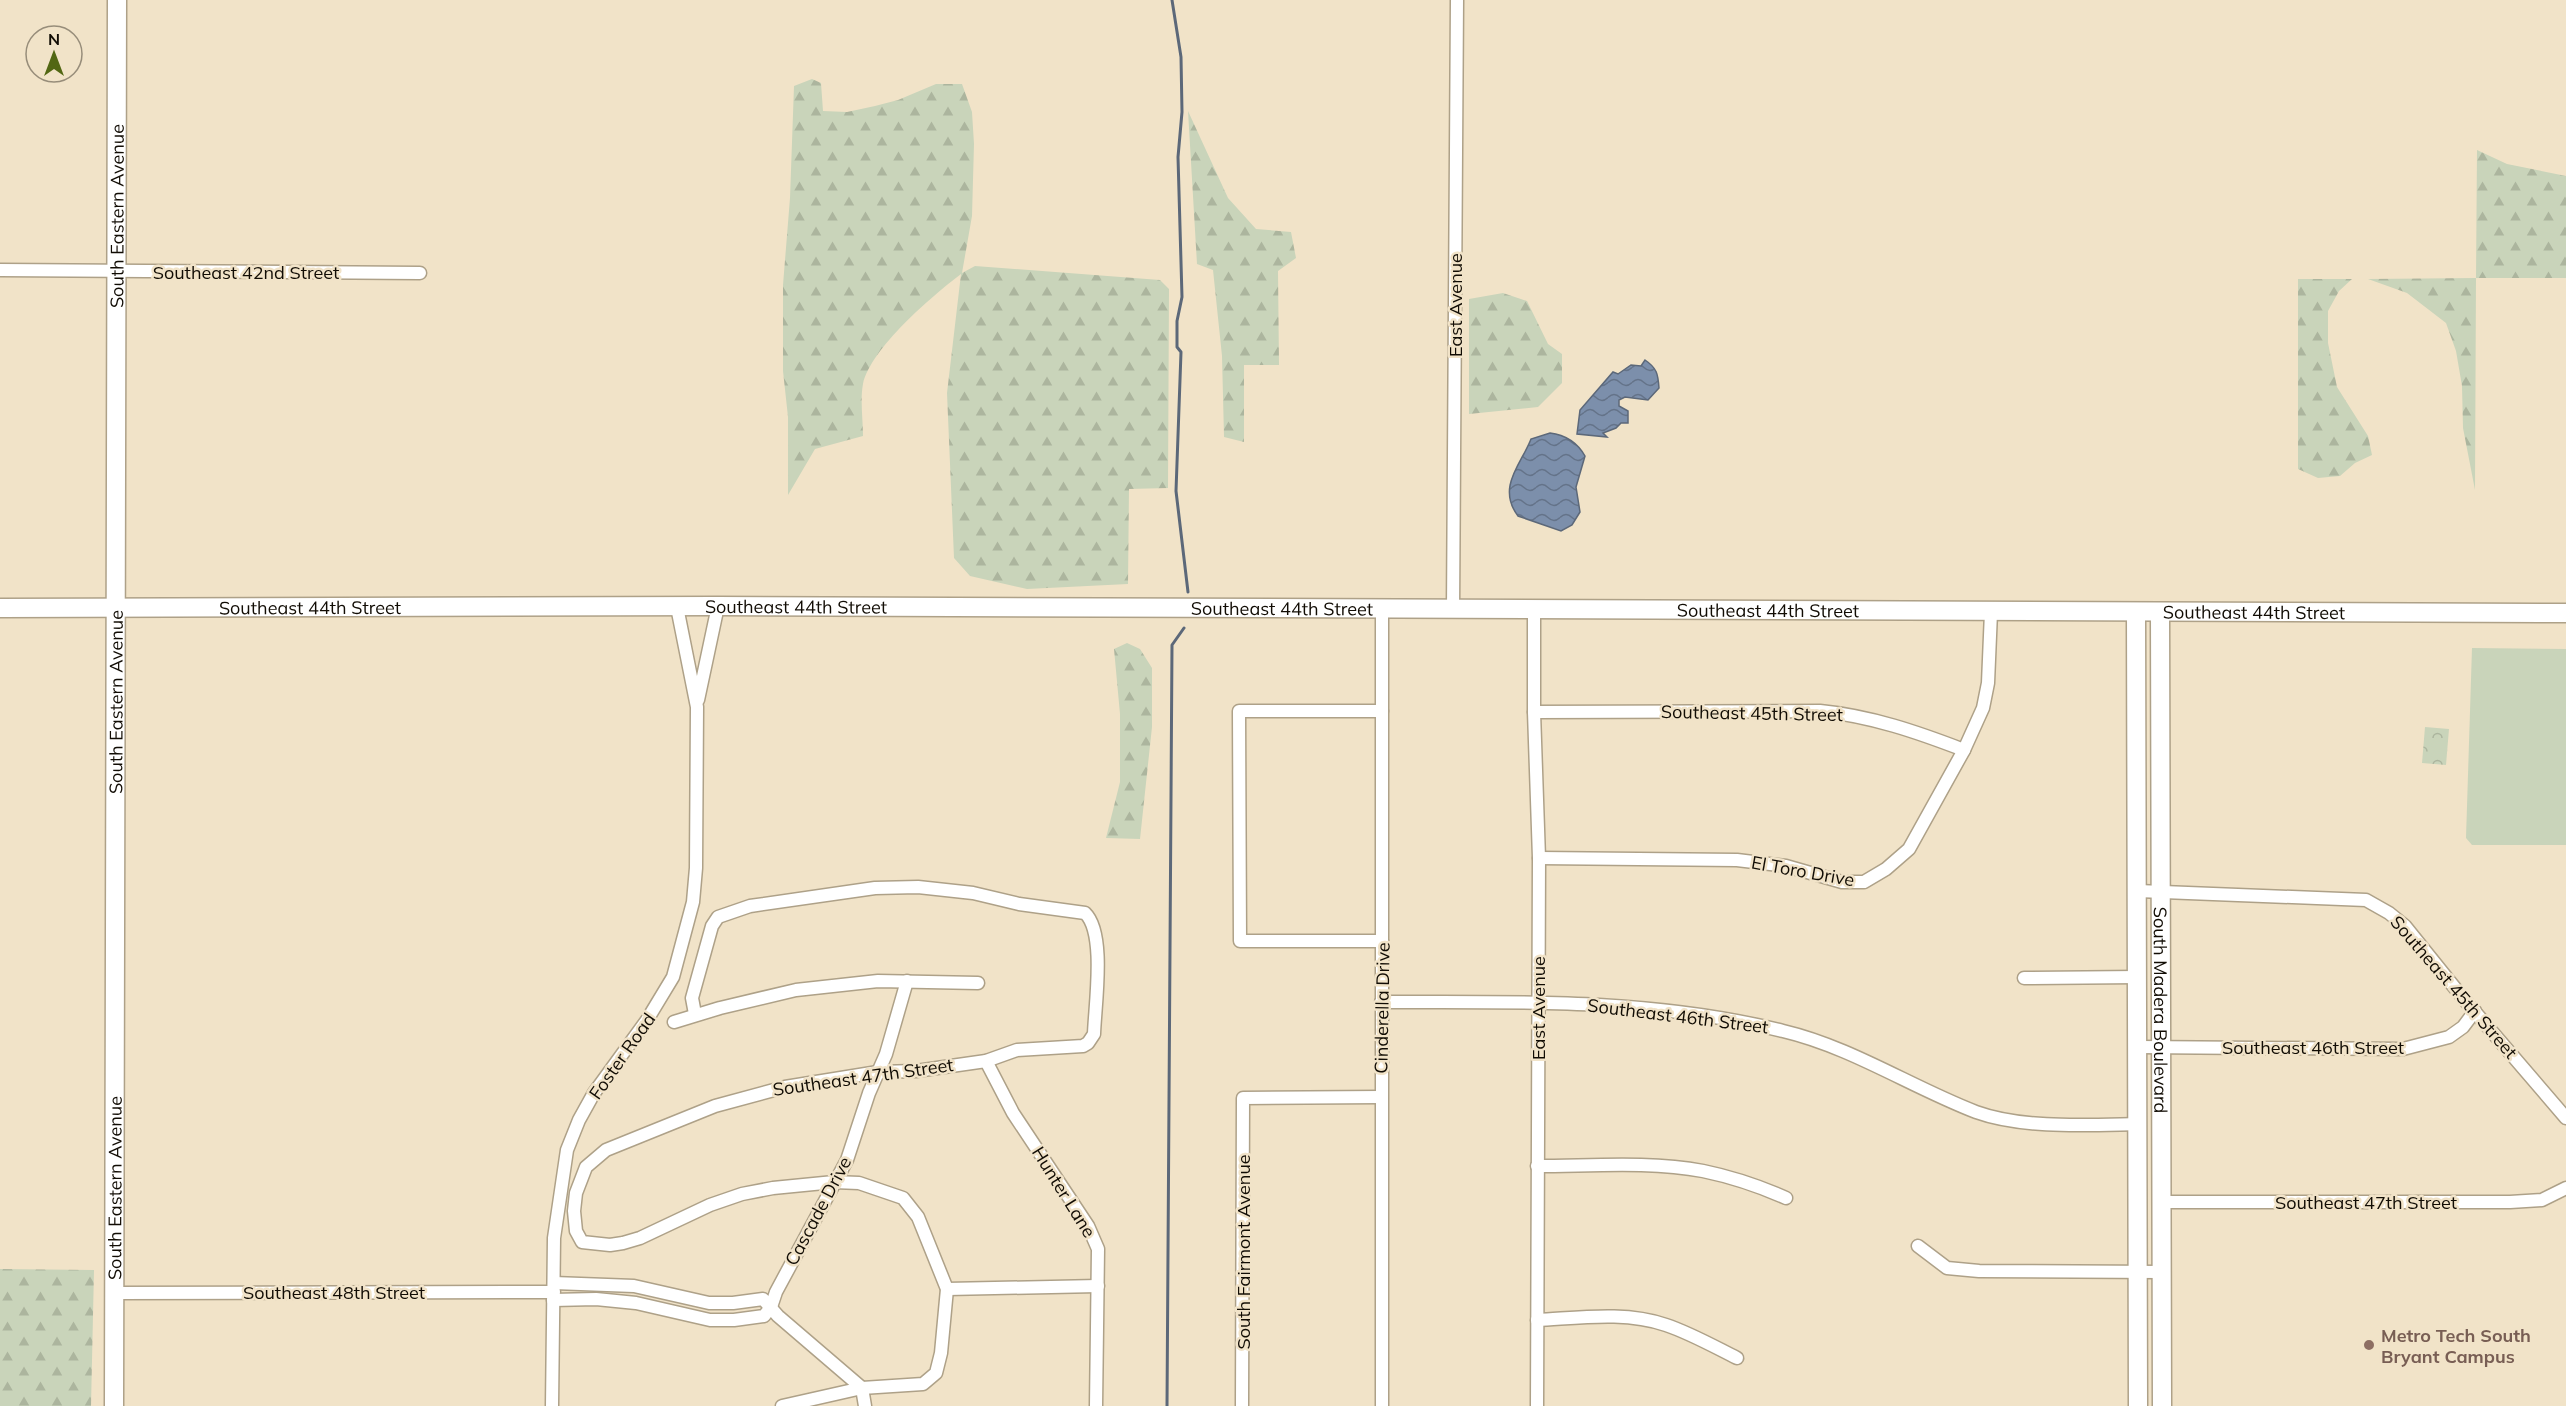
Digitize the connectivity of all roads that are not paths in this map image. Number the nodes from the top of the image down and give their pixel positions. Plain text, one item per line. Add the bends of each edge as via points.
1 (117, 0) edge
2 (1457, 0) edge
3 (0, 270) edge
4 (115, 271) junction
5 (420, 273) dead end
6 (718, 606) junction
7 (677, 607) junction
8 (0, 608) edge
9 (114, 608) junction
10 (1382, 610) junction
11 (1453, 610) junction
12 (1534, 610) junction
13 (1991, 612) junction
14 (2136, 612) junction
15 (2160, 612) junction
16 (2566, 613) edge
17 (697, 707) junction
18 (1383, 711) junction
19 (1534, 712) junction
20 (1964, 750) junction
21 (1539, 858) junction
22 (2138, 891) junction
23 (2163, 893) junction
24 (1383, 941) junction
25 (2138, 977) junction
26 (2024, 978) dead end
27 (906, 981) junction
28 (978, 983) dead end
29 (1381, 1002) junction
30 (1537, 1002) junction
31 (2475, 1011) junction
32 (695, 1014) junction
33 (674, 1022) dead end
34 (2139, 1047) junction
35 (2162, 1047) junction
36 (986, 1060) junction
37 (878, 1072) junction
38 (1381, 1097) junction
39 (2566, 1118) edge
40 (2138, 1124) junction
41 (1537, 1166) junction
42 (834, 1182) junction
43 (2566, 1188) edge
44 (1786, 1198) dead end
45 (2163, 1202) junction
46 (1918, 1246) dead end
47 (2138, 1272) junction
48 (2162, 1272) junction
49 (1098, 1286) junction
50 (947, 1289) junction
51 (554, 1291) junction
52 (114, 1293) junction
53 (771, 1307) junction
54 (1537, 1320) junction
55 (1737, 1358) dead end
56 (862, 1388) junction
57 (114, 1406) edge
58 (552, 1406) edge
59 (782, 1406) edge
60 (865, 1406) edge
61 (1096, 1406) edge
62 (1242, 1406) edge
63 (1382, 1406) edge
64 (1537, 1406) edge
65 (2138, 1406) edge
66 (2162, 1406) edge

1 - 4 main road, South Eastern Avenue
2 - 11 street, East Avenue
3 - 4 street, Southeast 42nd Street
4 - 5 street, Southeast 42nd Street
4 - 9 main road, South Eastern Avenue
6 - 7 main road, Southeast 44th Street
6 - 10 main road, Southeast 44th Street
6 - 17 street, Foster Road
7 - 9 main road, Southeast 44th Street
7 - 17 street, Foster Road
8 - 9 main road, Southeast 44th Street
9 - 52 main road, South Eastern Avenue
10 - 11 main road, Southeast 44th Street
10 - 18 street, Cinderella Drive
11 - 12 main road, Southeast 44th Street
12 - 13 main road, Southeast 44th Street
12 - 19 street, East Avenue
13 - 14 main road, Southeast 44th Street
13 - 20 street, El Toro Drive via 1988,683 1983,708
14 - 15 main road, Southeast 44th Street
14 - 22 main road, South Madera Boulevard
15 - 16 main road, Southeast 44th Street
15 - 23 main road, South Madera Boulevard
17 - 51 street, Foster Road via 693,902 673,977 594,1093 567,1150 554,1238
18 - 24 street, Cinderella Drive
18 - 24 street via 1239,711 1240,941
19 - 20 street, Southeast 45th Street via 1846,713 1906,727
19 - 21 street, East Avenue
20 - 21 street, El Toro Drive via 1909,849 1864,882 1842,882 1786,866 1737,860
21 - 30 street, East Avenue
22 - 23 street, Southeast 45th Street
22 - 25 main road, South Madera Boulevard
23 - 31 street, Southeast 45th Street via 2366,900 2405,926
23 - 35 main road, South Madera Boulevard
24 - 29 street, Cinderella Drive
25 - 26 street
25 - 34 main road, South Madera Boulevard
27 - 28 street
27 - 32 street via 796,990
27 - 37 street, Cascade Drive
29 - 30 street, Southeast 46th Street
29 - 38 street, Cinderella Drive
30 - 40 street, Southeast 46th Street via 1618,1006 1755,1024 1842,1051 1978,1112 2062,1125
30 - 41 street, East Avenue
31 - 35 street, Southeast 46th Street via 2449,1037 2403,1049
31 - 39 street, Southeast 45th Street
32 - 33 street
32 - 36 street, Southeast 47th Street via 692,998 712,926 718,917 733,910 854,890 918,887 1085,913 1098,939 1094,1034 1088,1043 1073,1048 1017,1050
34 - 35 street, Southeast 46th Street
34 - 40 main road, South Madera Boulevard
35 - 45 main road, South Madera Boulevard
36 - 37 street, Southeast 47th Street via 928,1070
36 - 49 street, Hunter Lane via 1013,1113 1094,1237 1100,1262
37 - 42 street, Cascade Drive via 847,1160
37 - 42 street, Southeast 47th Street via 750,1095 606,1150 586,1167 576,1193 576,1231 582,1242 623,1244 710,1204 742,1194
38 - 62 street, South Fairmont Avenue via 1243,1098
38 - 63 street, Cinderella Drive
40 - 47 main road, South Madera Boulevard
41 - 44 street via 1701,1171 1750,1182
41 - 54 street, East Avenue
42 - 50 street via 860,1183 903,1198 918,1217
42 - 53 street, Cascade Drive
43 - 45 street, Southeast 47th Street via 2542,1200 2510,1202
45 - 48 main road, South Madera Boulevard
46 - 47 street via 1947,1268
47 - 48 street
47 - 65 main road, South Madera Boulevard
48 - 66 main road, South Madera Boulevard
49 - 50 street
49 - 61 street, Hunter Lane
50 - 56 street via 936,1373 923,1384
51 - 52 street, Southeast 48th Street
51 - 53 street, Southeast 48th Street via 634,1286 709,1303 763,1299
51 - 53 street, Southeast 48th Street via 636,1303 710,1320 764,1316
51 - 58 street, Foster Road
52 - 57 main road, South Eastern Avenue
53 - 56 street
54 - 55 street via 1640,1319 1665,1325
54 - 64 street, East Avenue
56 - 59 street
56 - 60 street

